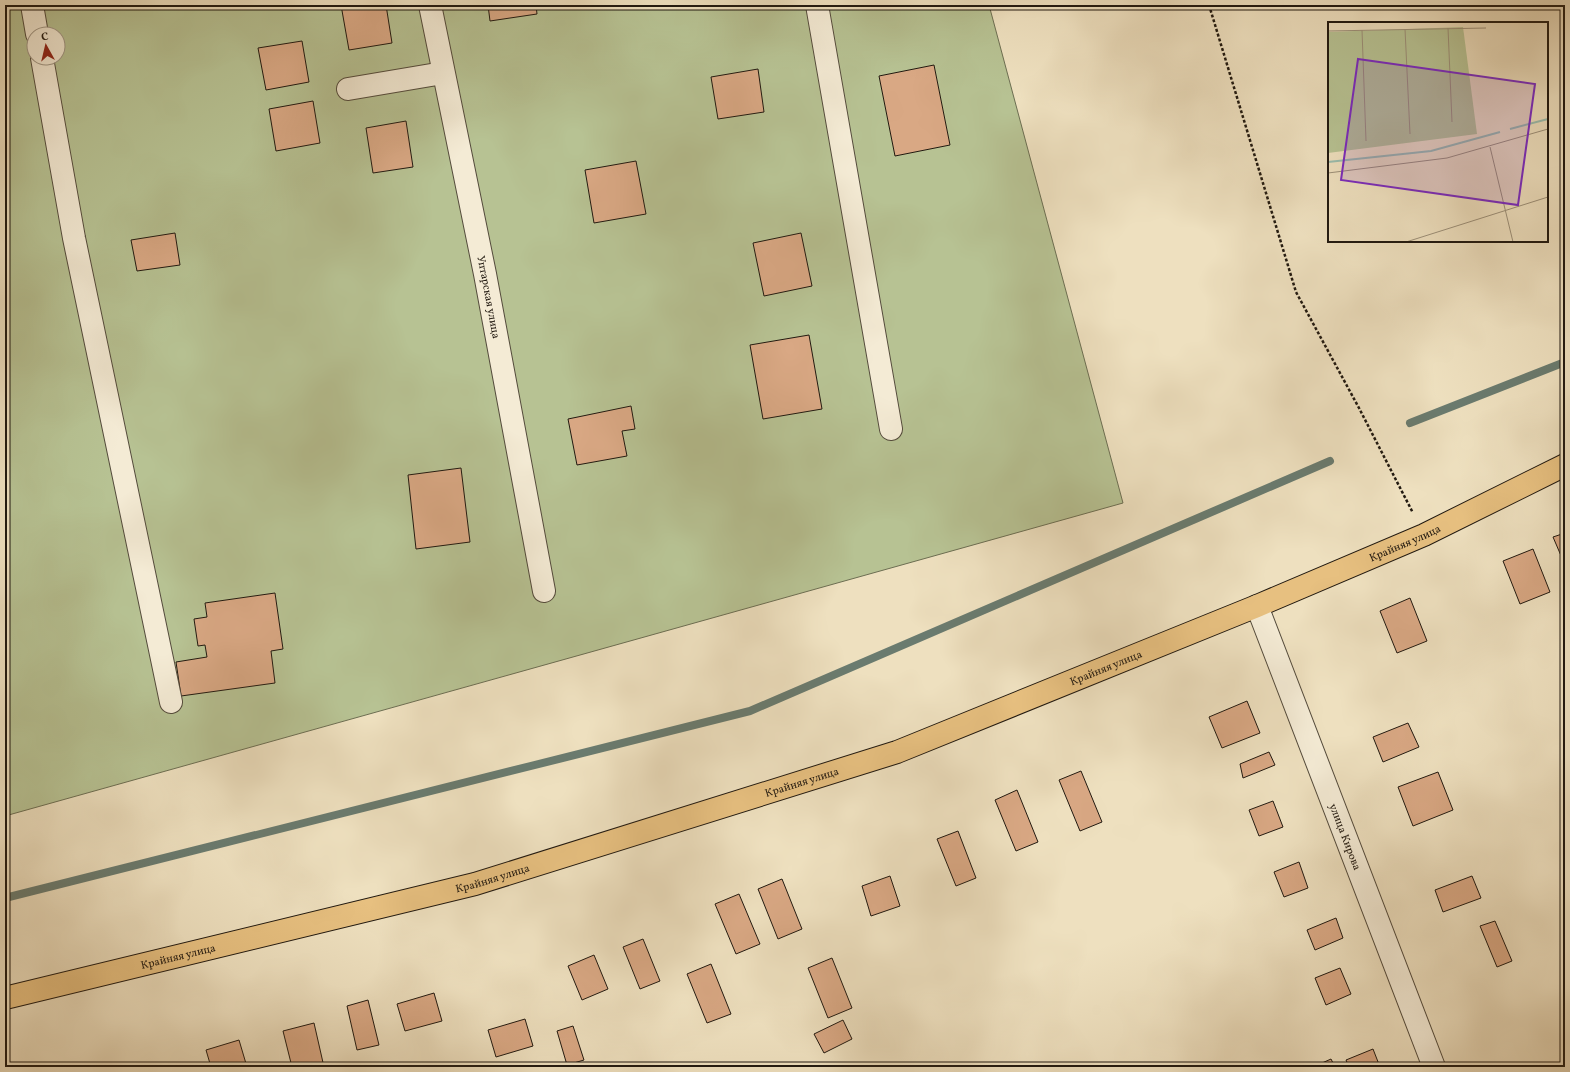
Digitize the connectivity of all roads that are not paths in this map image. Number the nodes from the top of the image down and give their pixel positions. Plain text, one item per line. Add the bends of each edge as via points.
1 (32, 5) edge
2 (430, 5) edge
3 (817, 5) edge
4 (36, 26) edge
5 (43, 66) edge
6 (443, 73) junction
7 (348, 89) dead end
8 (891, 429) dead end
9 (1565, 465) edge
10 (544, 591) dead end
11 (1257, 606) junction
12 (171, 702) dead end
13 (5, 998) edge
14 (1434, 1067) edge

1 - 4 street
2 - 6 street, Уптарская улица
3 - 8 street
5 - 12 street via 74,238
6 - 7 street
6 - 10 street, Уптарская улица via 485,274
9 - 11 main road, Крайняя улица via 1424,535
11 - 13 main road, Крайняя улица via 896,752 475,884
11 - 14 street, улица Кирова

